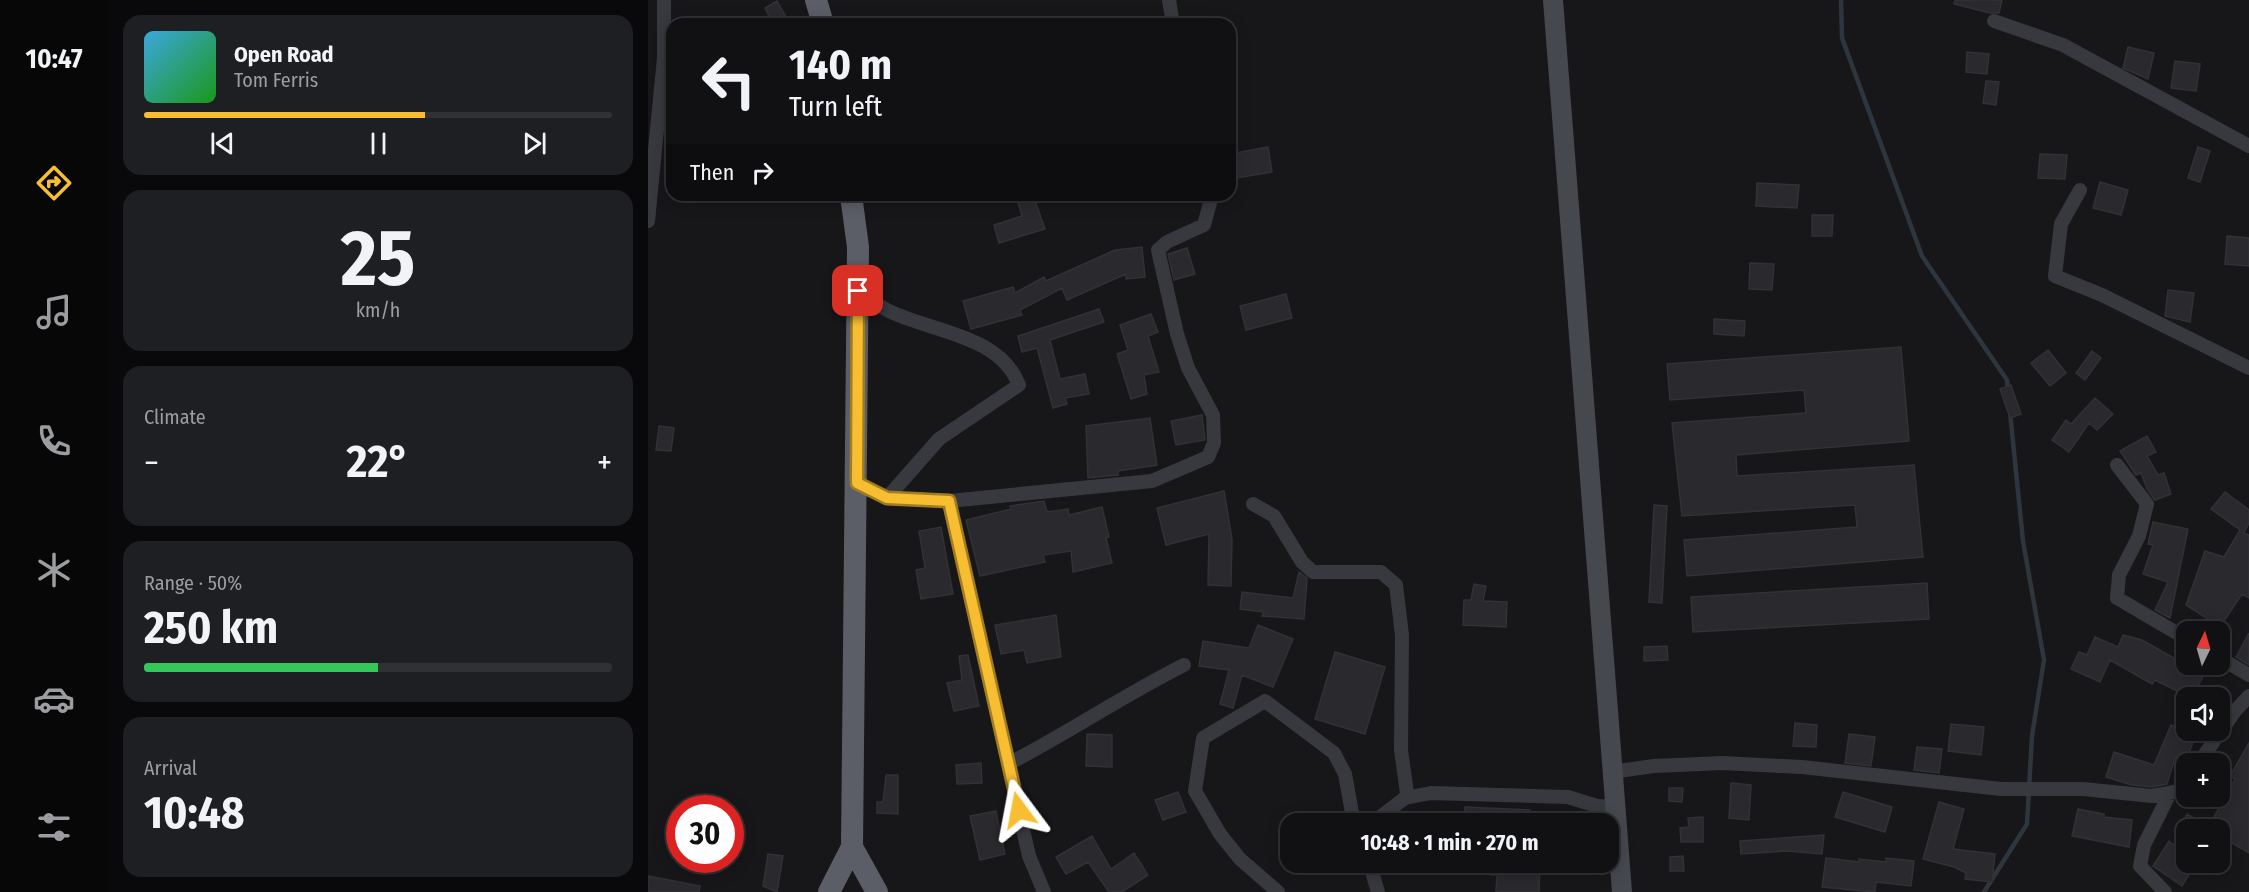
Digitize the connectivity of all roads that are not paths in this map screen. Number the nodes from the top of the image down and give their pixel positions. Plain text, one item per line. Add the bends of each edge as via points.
1 (664, 0) edge
2 (816, 0) edge
3 (1169, 0) edge
4 (1553, 0) edge
5 (821, 18) edge
6 (1172, 18) edge
7 (1994, 21) dead end
8 (2249, 146) edge
9 (2080, 190) dead end
10 (852, 201) edge
11 (1210, 201) edge
12 (648, 221) edge
13 (858, 291) junction
14 (2249, 369) edge
15 (2117, 465) dead end
16 (857, 483) junction
17 (887, 498) junction
18 (949, 501) junction
19 (1253, 504) dead end
20 (2176, 632) edge
21 (2230, 664) edge
22 (1184, 665) dead end
23 (2249, 675) edge
24 (2249, 696) edge
25 (2206, 753) edge
26 (1008, 764) junction
27 (1611, 772) junction
28 (2176, 792) edge
29 (2169, 795) junction
30 (1405, 798) junction
31 (1614, 807) junction
32 (1352, 813) edge
33 (1385, 813) edge
34 (852, 848) junction
35 (1372, 873) edge
36 (830, 892) edge
37 (877, 892) edge
38 (1044, 892) edge
39 (1278, 892) edge
40 (1378, 892) edge
41 (1622, 892) edge
42 (2165, 892) edge

1 - 12 street via 664,58
2 - 5 highway
3 - 6 street
4 - 27 main road
7 - 8 street via 2063,45
9 - 14 street via 2061,224 2055,276 2102,295
10 - 13 highway via 858,247
11 - 18 street via 1204,225 1158,250 1188,368 1212,415 1214,443 1208,457 1152,481
13 - 16 highway
13 - 17 street via 890,312 986,348 1013,370 1019,385 939,439
15 - 20 street via 2147,504 2139,536 2119,575 2117,597
16 - 17 street
16 - 34 highway
17 - 18 street
18 - 26 street
19 - 30 street via 1274,516 1302,562 1313,572 1381,572 1396,585 1402,635 1401,750
21 - 23 street
22 - 26 street
24 - 25 street
26 - 38 street via 1029,856
27 - 29 street via 1723,763 1802,767 2001,789
27 - 31 main road
28 - 29 street
29 - 42 street via 2144,845 2140,866
30 - 31 street via 1431,793 1510,793 1568,796
30 - 33 street
31 - 41 main road
32 - 39 street via 1345,774 1334,753 1265,701 1203,738 1195,791 1240,859
34 - 36 highway
34 - 37 highway
35 - 40 street

